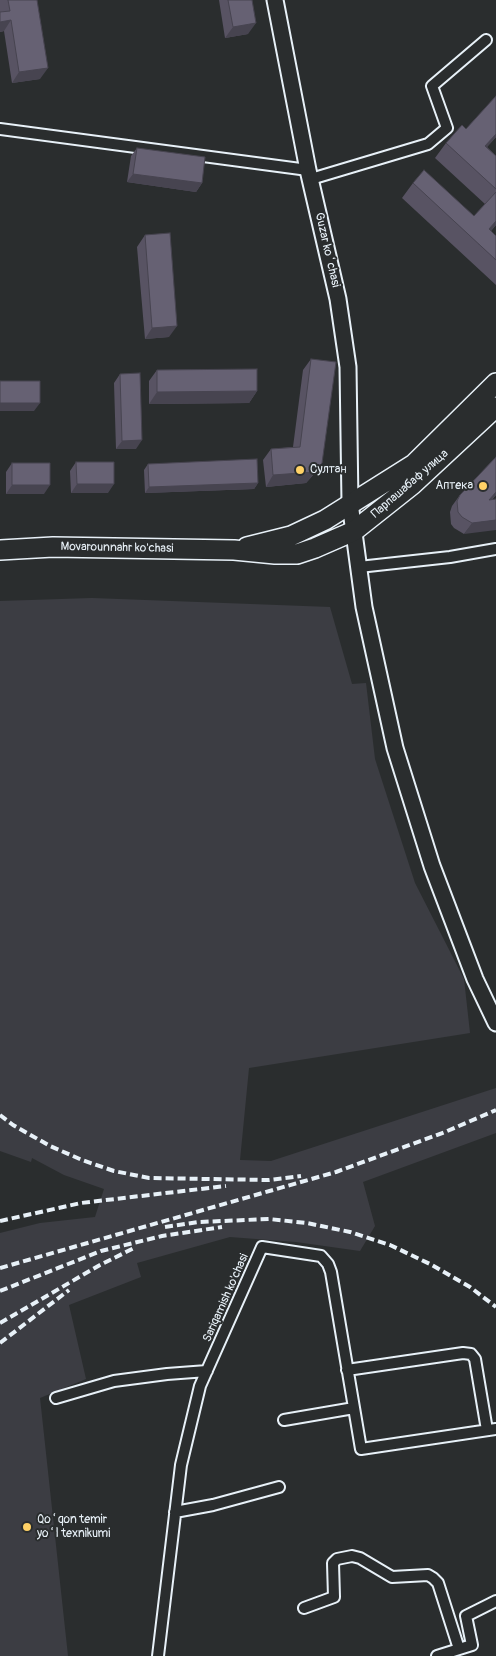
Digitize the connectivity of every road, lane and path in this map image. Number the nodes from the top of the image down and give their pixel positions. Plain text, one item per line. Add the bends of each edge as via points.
1 (275, 0) edge
2 (486, 40) dead end
3 (0, 129) edge
4 (310, 175) junction
5 (496, 383) edge
6 (496, 407) edge
7 (350, 503) junction
8 (354, 531) junction
9 (315, 548) joint
10 (496, 549) edge
11 (0, 550) edge
12 (234, 550) junction
13 (358, 567) junction
14 (496, 1023) edge
15 (347, 1370) junction
16 (206, 1371) junction
17 (56, 1398) dead end
18 (354, 1408) junction
19 (284, 1420) dead end
20 (491, 1430) edge
21 (279, 1487) dead end
22 (175, 1512) junction
23 (496, 1601) edge
24 (304, 1608) dead end
25 (458, 1649) junction
26 (158, 1656) edge
27 (437, 1656) edge

1 - 4 main road, Guzar koʻchasi
2 - 4 street via 432,86 447,128 428,144
3 - 4 street
4 - 7 main road, Guzar koʻchasi via 338,299 348,367
5 - 7 highway, Парпашабаф улица via 414,464
6 - 8 highway, Парпашабаф улица via 412,486
7 - 8 main road, Guzar koʻchasi
7 - 12 highway, Movarounnahr ko'chasi via 325,520 291,536
8 - 9 highway, Парпашабаф улица
8 - 13 main road, Guzar koʻchasi
9 - 12 highway, Movarounnahr ko'chasi via 297,554
10 - 13 street
11 - 12 highway, Movarounnahr ko'chasi via 52,547
13 - 14 main road, Guzar koʻchasi via 395,748 432,866 475,979
15 - 16 street, Sariqamish ko'chasi via 328,1264 321,1256 262,1247
15 - 18 street, Sariqamish ko'chasi
15 - 20 street via 471,1354 475,1359
16 - 17 street via 114,1381
16 - 22 street, Sariqamish ko'chasi via 181,1465
18 - 19 street
18 - 20 street, Sariqamish ko'chasi via 361,1449
21 - 22 street
22 - 26 street, Sariqamish ko'chasi
23 - 25 street via 466,1616 472,1645
24 - 25 street via 334,1598 333,1563 352,1556 392,1578 428,1575 438,1584
25 - 27 street

